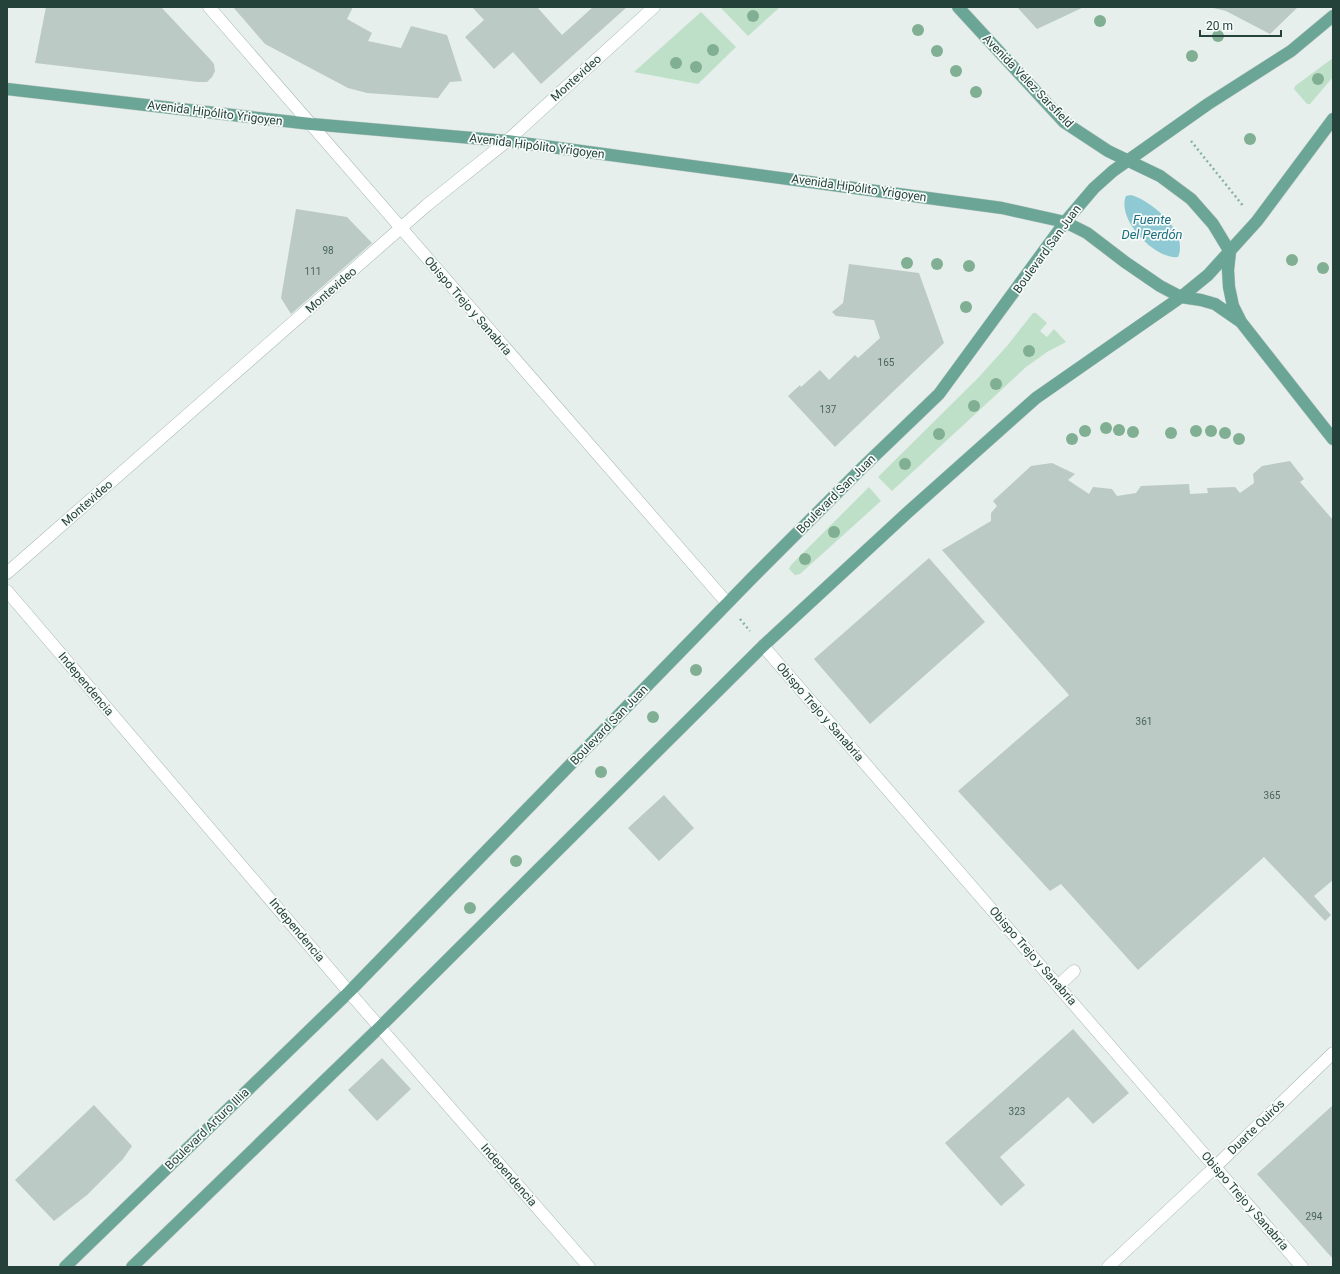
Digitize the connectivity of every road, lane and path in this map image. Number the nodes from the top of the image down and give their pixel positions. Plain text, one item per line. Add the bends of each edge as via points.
1 (209, 7) edge
2 (654, 7) edge
3 (958, 7) edge
4 (1333, 16) edge
5 (7, 89) edge
6 (1333, 119) edge
7 (311, 124) junction
8 (1190, 140) dead end
9 (507, 141) junction
10 (1128, 162) junction
11 (1244, 207) dead end
12 (1065, 222) junction
13 (401, 229) junction
14 (1230, 252) junction
15 (1181, 297) junction
16 (1241, 322) junction
17 (1333, 439) edge
18 (7, 573) edge
19 (7, 591) edge
20 (727, 603) junction
21 (763, 646) junction
22 (1074, 971) dead end
23 (1058, 986) junction
24 (349, 992) junction
25 (381, 1026) junction
26 (1333, 1053) edge
27 (1215, 1167) junction
28 (64, 1267) edge
29 (132, 1267) edge
30 (589, 1267) edge
31 (1108, 1267) edge
32 (1302, 1267) edge

1 - 7 street, Obispo Trejo y Sanabria
2 - 9 street, Montevideo
3 - 10 main road, Avenida Vélez Sarsfield via 1064,122 1088,140
4 - 10 main road, Boulevard San Juan via 1290,51 1208,104
5 - 7 main road, Avenida Hipólito Yrigoyen
6 - 14 main road via 1257,221
7 - 9 main road, Avenida Hipólito Yrigoyen
7 - 13 street, Obispo Trejo y Sanabria
8 - 11 path
9 - 12 main road, Avenida Hipólito Yrigoyen via 1002,208
9 - 13 street, Montevideo
10 - 12 main road, Boulevard San Juan via 1098,185
10 - 14 main road, Avenida Vélez Sarsfield via 1160,176 1191,199 1213,224
12 - 15 main road via 1087,233 1144,276
12 - 20 main road, Boulevard San Juan via 939,394
13 - 18 street, Montevideo
13 - 20 street, Obispo Trejo y Sanabria
14 - 15 main road via 1208,276
14 - 16 main road via 1229,287 1233,306
15 - 16 main road via 1215,304
15 - 21 main road via 1036,398 950,473
16 - 17 main road
19 - 24 street, Independencia
20 - 21 path
20 - 24 main road, Boulevard San Juan
21 - 23 street, Obispo Trejo y Sanabria
21 - 25 main road
22 - 23 street
23 - 27 street, Obispo Trejo y Sanabria
24 - 25 street, Independencia
24 - 28 main road, Boulevard Arturo Illia
25 - 29 main road
25 - 30 street, Independencia
26 - 27 street, Duarte Quirós
27 - 31 street, Duarte Quirós
27 - 32 street, Obispo Trejo y Sanabria

